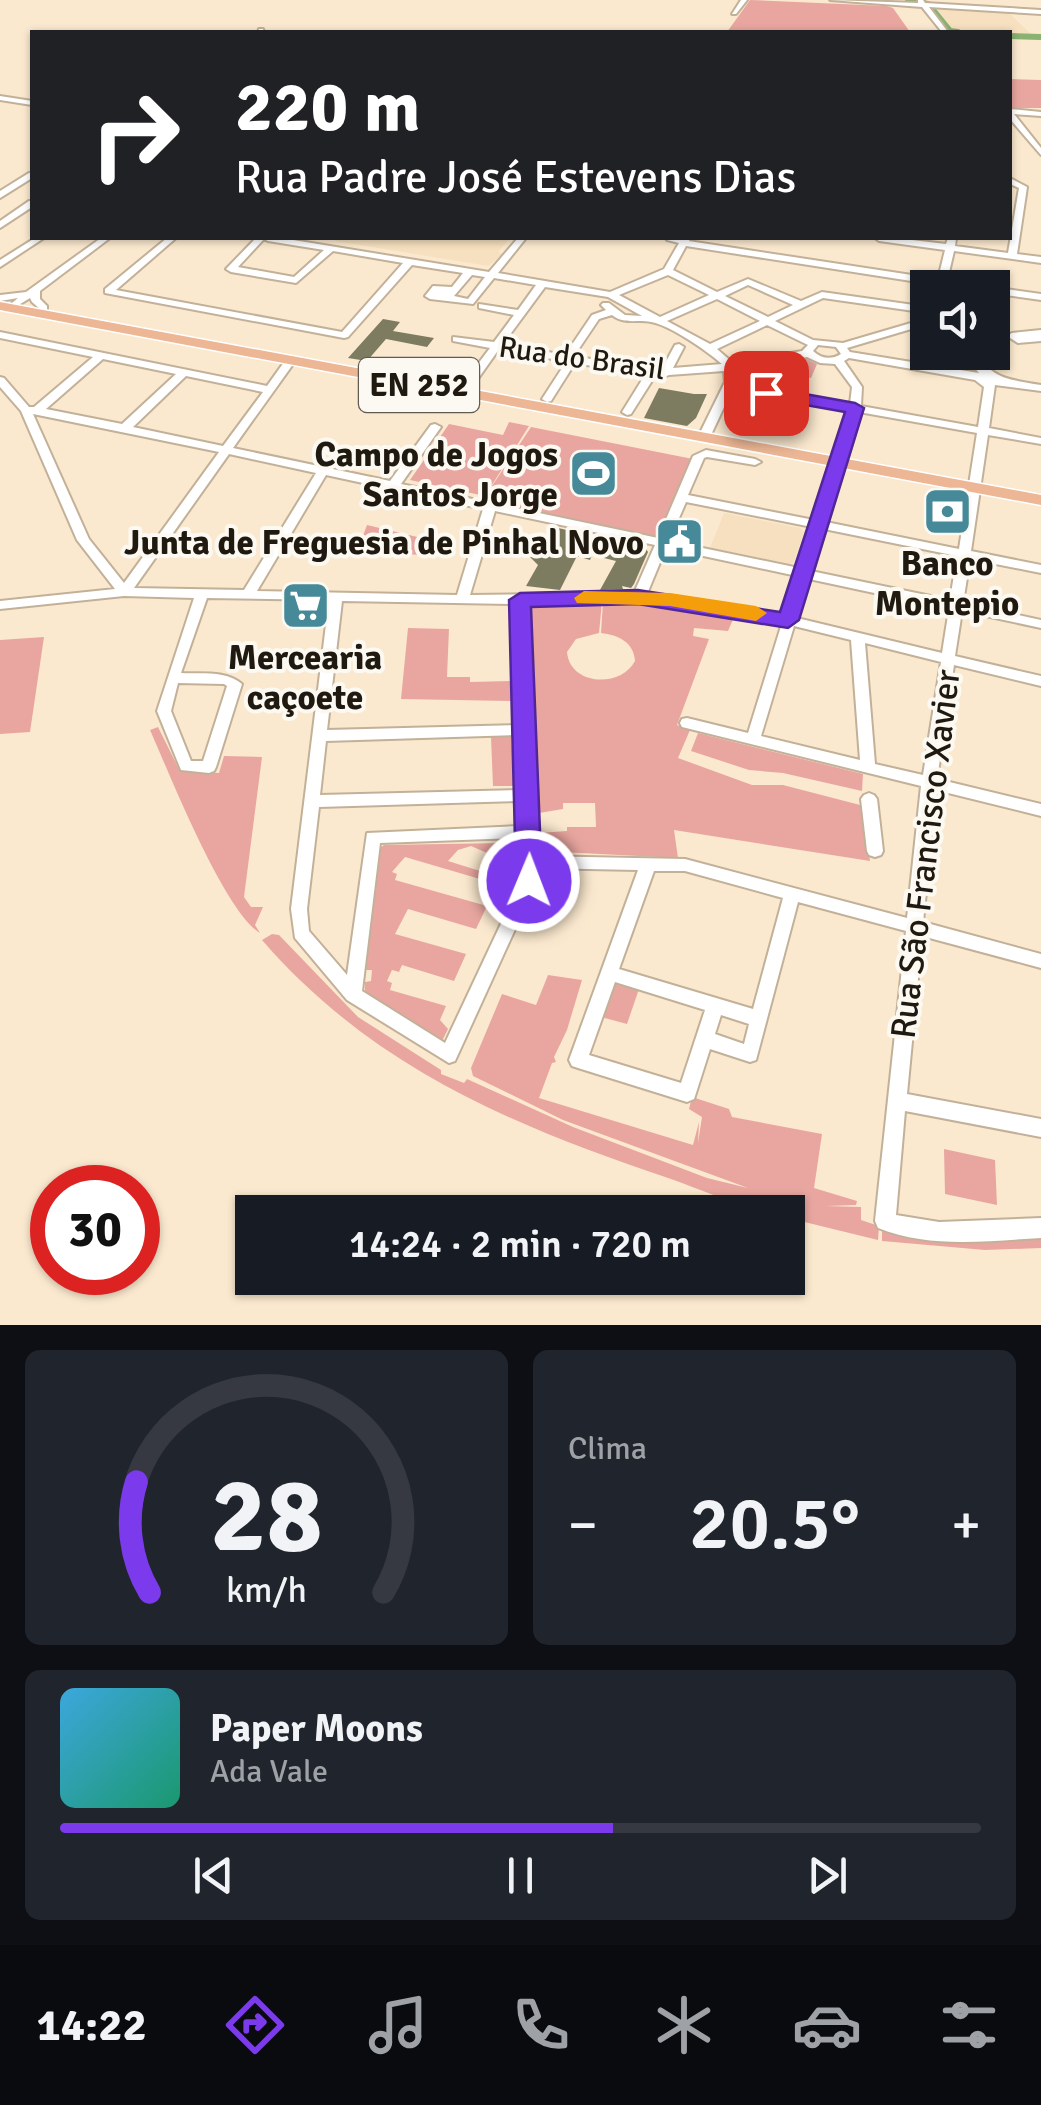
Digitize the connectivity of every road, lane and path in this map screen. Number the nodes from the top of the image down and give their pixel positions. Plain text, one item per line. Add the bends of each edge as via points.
1 (744, 0) edge
2 (833, 0) edge
3 (922, 3) edge
4 (1041, 12) edge
5 (734, 13) dead end
6 (944, 30) edge
7 (0, 98) edge
8 (30, 103) edge
9 (1012, 112) edge
10 (1041, 114) edge
11 (1012, 115) edge
12 (1040, 150) edge
13 (30, 176) edge
14 (1012, 182) edge
15 (0, 195) edge
16 (30, 204) edge
17 (0, 225) edge
18 (37, 240) edge
19 (103, 240) edge
20 (170, 240) edge
21 (262, 240) edge
22 (285, 240) edge
23 (520, 240) edge
24 (684, 240) edge
25 (691, 240) edge
26 (907, 240) edge
27 (950, 243) edge
28 (327, 244) edge
29 (1012, 256) junction
30 (1041, 260) edge
31 (410, 261) junction
32 (0, 264) edge
33 (944, 270) edge
34 (470, 271) junction
35 (668, 272) junction
36 (492, 275) junction
37 (910, 279) edge
38 (542, 284) junction
39 (36, 289) junction
40 (1010, 293) edge
41 (611, 295) junction
42 (716, 295) junction
43 (1041, 297) edge
44 (801, 305) junction
45 (4, 306) edge
46 (482, 306) dead end
47 (910, 307) edge
48 (44, 308) junction
49 (610, 312) junction
50 (520, 313) junction
51 (657, 320) junction
52 (766, 321) junction
53 (910, 323) edge
54 (0, 335) edge
55 (1010, 336) edge
56 (1041, 336) edge
57 (177, 338) junction
58 (457, 339) dead end
59 (497, 346) junction
60 (679, 347) dead end
61 (710, 348) junction
62 (810, 348) junction
63 (843, 354) junction
64 (100, 356) junction
65 (569, 359) junction
66 (291, 360) junction
67 (711, 368) junction
68 (981, 370) edge
69 (728, 371) junction
70 (184, 373) junction
71 (429, 373) dead end
72 (658, 373) junction
73 (988, 379) junction
74 (0, 380) edge
75 (1041, 388) edge
76 (269, 390) junction
77 (547, 399) dead end
78 (855, 408) junction
79 (32, 410) junction
80 (626, 412) dead end
81 (125, 428) junction
82 (435, 428) dead end
83 (982, 431) junction
84 (704, 437) junction
85 (1041, 441) edge
86 (225, 450) junction
87 (699, 456) joint
88 (755, 462) dead end
89 (838, 462) junction
90 (323, 471) junction
91 (393, 486) junction
92 (972, 487) junction
93 (680, 497) junction
94 (1041, 500) edge
95 (490, 507) junction
96 (817, 525) junction
97 (659, 544) junction
98 (964, 554) junction
99 (1041, 569) edge
100 (140, 571) junction
101 (802, 574) junction
102 (110, 576) junction
103 (124, 592) junction
104 (202, 592) junction
105 (250, 593) junction
106 (336, 596) junction
107 (638, 597) junction
108 (462, 599) junction
109 (520, 600) junction
110 (0, 605) edge
111 (956, 607) junction
112 (788, 620) junction
113 (1041, 624) edge
114 (858, 637) junction
115 (949, 659) junction
116 (174, 678) junction
117 (1041, 681) edge
118 (687, 723) dead end
119 (523, 730) junction
120 (319, 736) junction
121 (753, 739) junction
122 (868, 768) junction
123 (928, 782) junction
124 (528, 796) junction
125 (868, 799) dead end
126 (312, 802) junction
127 (1041, 810) edge
128 (530, 832) junction
129 (875, 851) dead end
130 (530, 862) junction
131 (648, 864) junction
132 (792, 894) junction
133 (914, 926) junction
134 (1041, 961) edge
135 (610, 973) junction
136 (354, 995) junction
137 (715, 1005) junction
138 (760, 1019) junction
139 (704, 1039) junction
140 (896, 1100) junction
141 (1041, 1128) edge
142 (885, 1221) joint
143 (1041, 1228) edge

1 - 5 street
2 - 3 street
3 - 4 street
3 - 6 street
7 - 8 street
9 - 10 street
11 - 12 street
13 - 15 street
14 - 29 street via 1023,186
16 - 17 street
18 - 32 street
19 - 39 street
20 - 31 street via 108,290 344,336
21 - 28 street via 231,269 296,280
22 - 28 street
23 - 36 street
24 - 35 street
25 - 37 street
26 - 27 street
27 - 29 street
27 - 33 street
28 - 31 street
29 - 30 street
31 - 34 street
34 - 36 street
34 - 36 street via 451,294 470,302
35 - 41 street
35 - 42 street
36 - 38 street
38 - 41 street
38 - 50 street
39 - 45 street
39 - 45 street
39 - 48 street via 35,300
40 - 43 street
41 - 49 street
41 - 51 street
42 - 44 street via 751,282
42 - 51 street
42 - 52 street
44 - 47 street via 826,295
44 - 52 street
45 - 48 main road, EN 252
45 - 57 main road, EN 252
46 - 50 street
48 - 57 main road, EN 252
49 - 51 street
49 - 65 street via 595,317
50 - 59 street
51 - 61 street
52 - 61 street
52 - 62 street
53 - 63 street
54 - 64 street
55 - 56 street
57 - 66 main road, EN 252
58 - 59 street, Rua do Brasil
59 - 65 street, Rua do Brasil
59 - 71 street via 471,381
60 - 72 street
61 - 69 street
62 - 63 street via 821,360
62 - 63 street via 828,341
62 - 69 street
63 - 73 street
63 - 78 street via 856,388
64 - 70 street
64 - 79 street
65 - 72 street, Rua do Brasil
65 - 77 street
66 - 76 street
66 - 84 main road, EN 252
67 - 69 street
67 - 69 street
67 - 72 street, Rua do Brasil
68 - 73 street
69 - 78 street
69 - 84 street
70 - 76 street
70 - 81 street
72 - 80 street
73 - 75 street
73 - 83 street, Rua São Francisco Xavier
74 - 79 street
76 - 86 street
78 - 83 street
78 - 89 street
79 - 81 street
79 - 102 street via 75,526
81 - 86 street
82 - 91 street
83 - 85 street
83 - 92 street, Rua São Francisco Xavier
84 - 89 main road, EN 252
86 - 90 street
86 - 100 street
87 - 88 street
87 - 93 street
89 - 92 main road, EN 252
89 - 96 street
90 - 91 street
90 - 105 street
91 - 95 street
92 - 94 main road, EN 252
92 - 98 street, Rua São Francisco Xavier
93 - 96 street
93 - 97 street
95 - 97 street
95 - 108 street
96 - 98 street
96 - 101 street
97 - 101 street
97 - 107 street
98 - 99 street
98 - 111 street, Rua São Francisco Xavier
100 - 102 street
100 - 103 street
101 - 111 street
101 - 112 street
102 - 103 street
103 - 104 street
103 - 110 street
104 - 105 street
104 - 116 street
105 - 106 street
106 - 108 street
106 - 120 street
107 - 109 street
107 - 112 street
108 - 109 street
109 - 119 street
111 - 113 street
111 - 115 street, Rua São Francisco Xavier
112 - 114 street
112 - 121 street
114 - 115 street
114 - 122 street
115 - 117 street
115 - 123 street, Rua São Francisco Xavier
116 - 116 street via 164,716 186,766 209,767 234,684
118 - 121 street
119 - 120 street
119 - 124 street
120 - 126 street
121 - 122 street
122 - 123 street
123 - 127 street
123 - 133 street, Rua São Francisco Xavier
124 - 126 street
124 - 128 street
125 - 129 street
126 - 136 street via 301,934
128 - 130 street
128 - 136 street via 373,837
130 - 131 street
130 - 136 street via 529,881 449,1056
131 - 132 street via 685,866
131 - 135 street
132 - 133 street
132 - 138 street
133 - 134 street
133 - 140 street, Rua São Francisco Xavier
135 - 137 street
135 - 139 street via 578,1060 687,1093
137 - 138 street
137 - 139 street
138 - 139 street via 750,1054
140 - 141 street
140 - 142 street, Rua São Francisco Xavier
142 - 143 street via 902,1228

